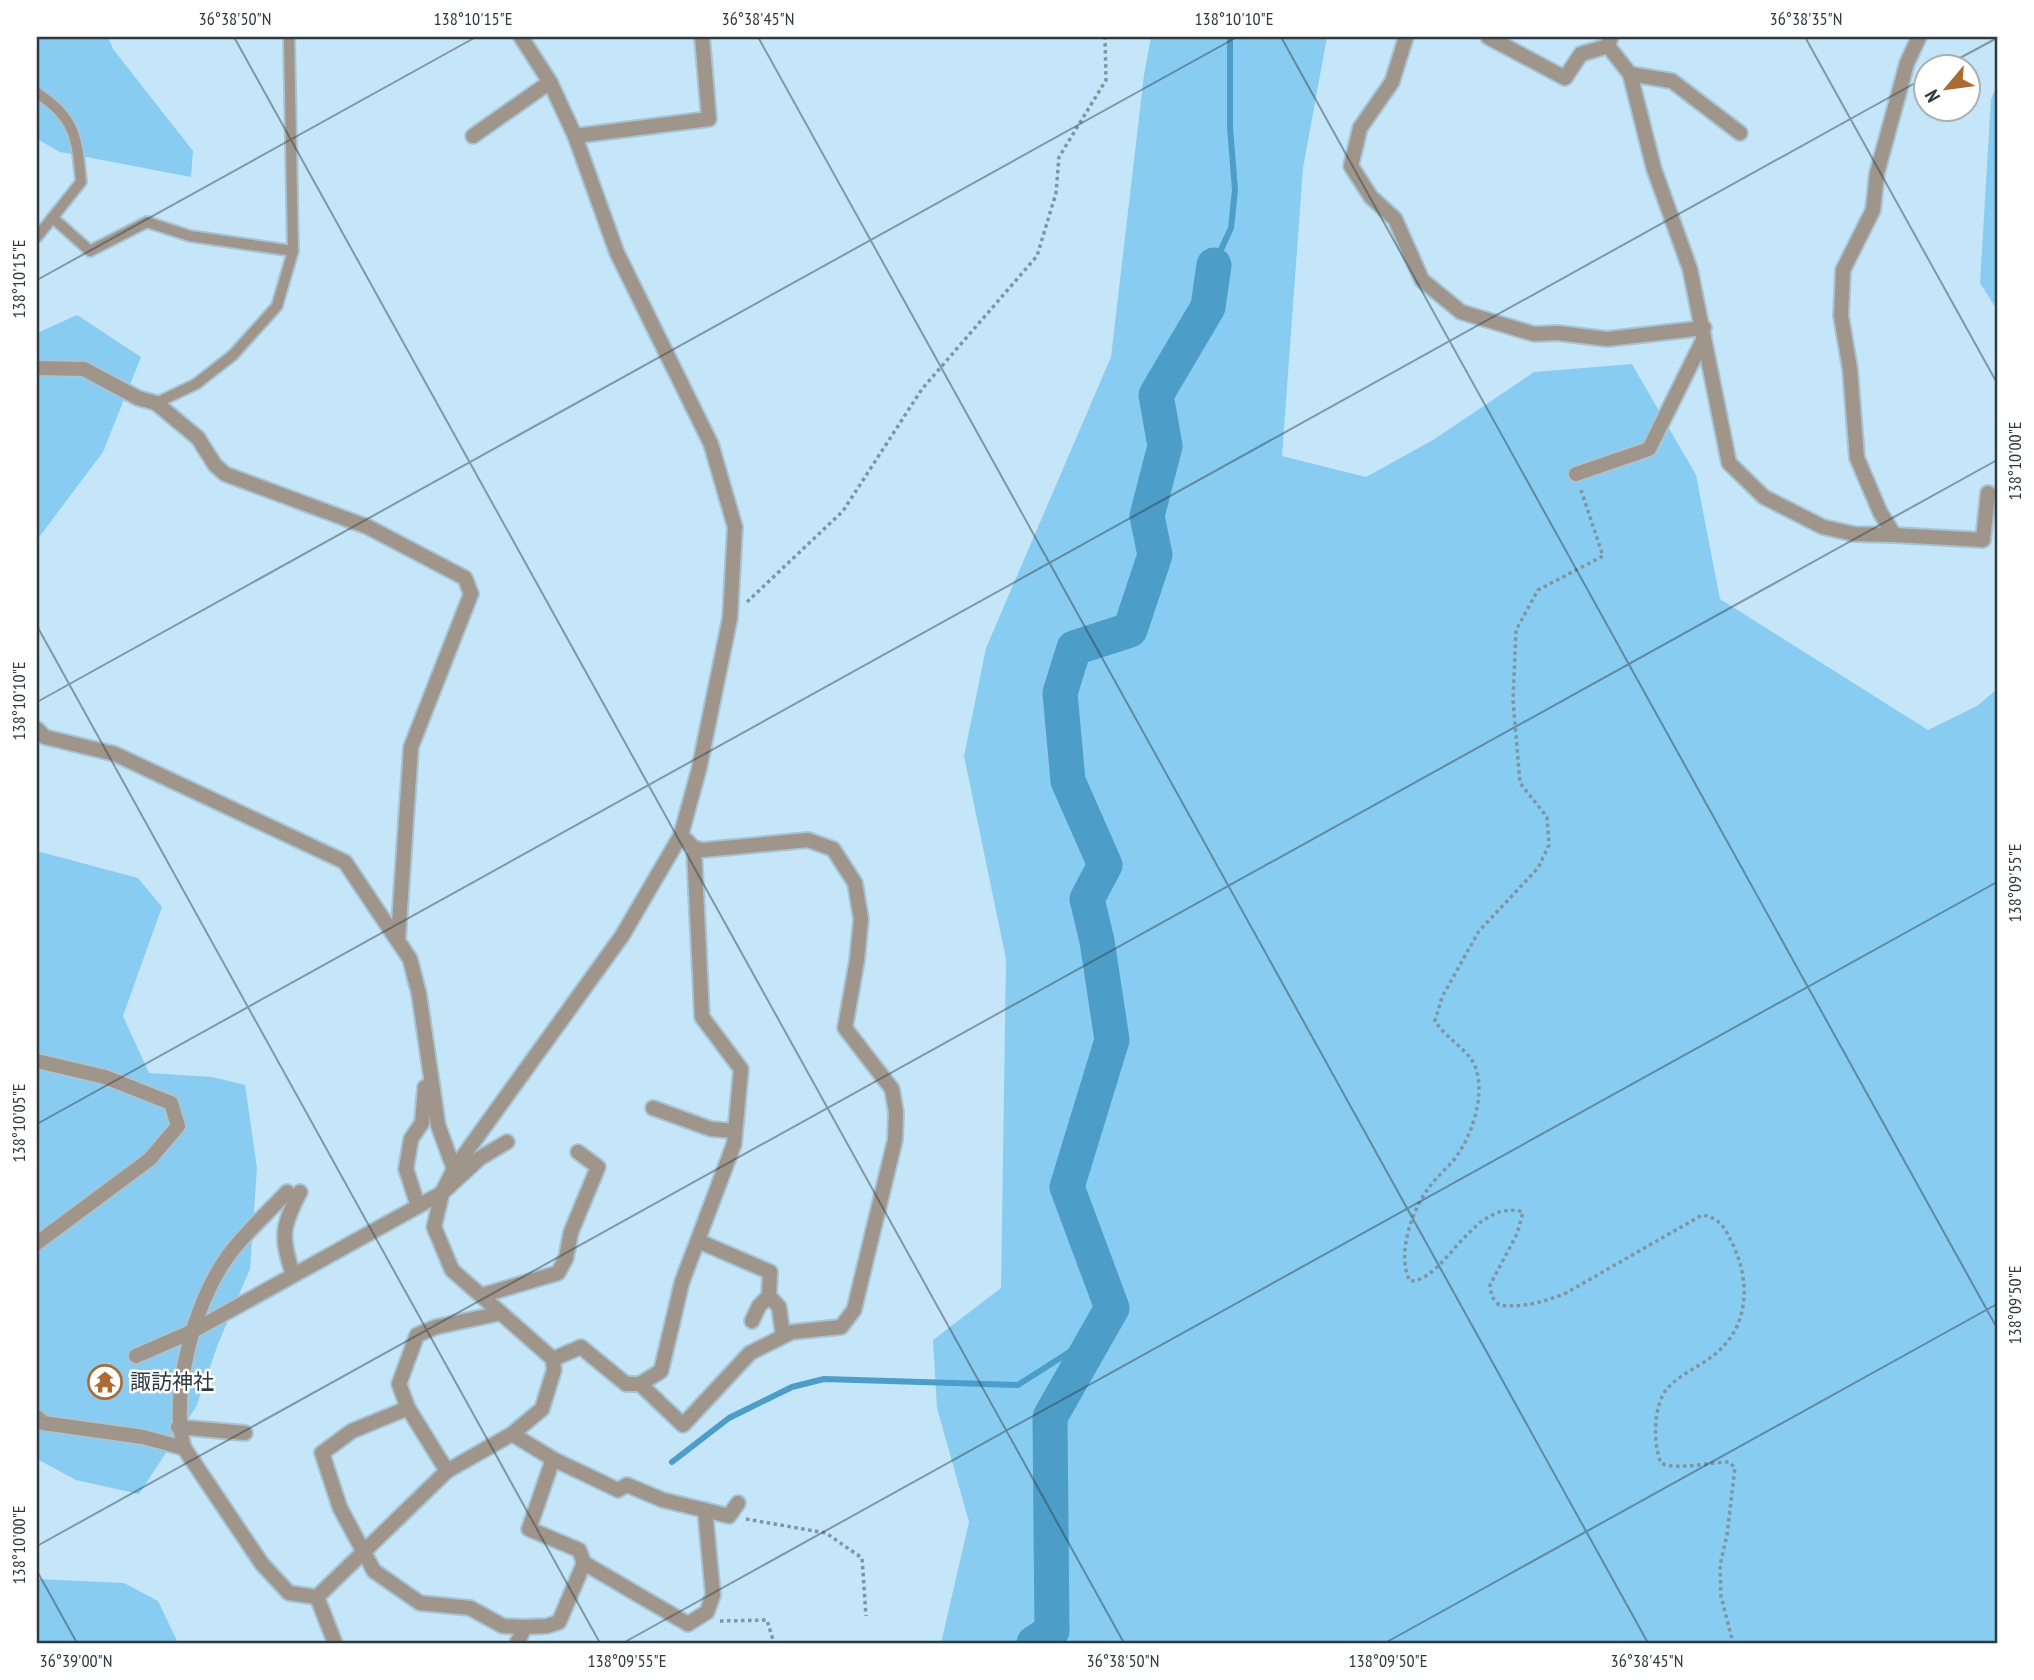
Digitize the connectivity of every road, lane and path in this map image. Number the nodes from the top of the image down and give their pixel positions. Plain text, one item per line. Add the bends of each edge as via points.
1 (289, 37) edge
2 (521, 37) edge
3 (702, 37) edge
4 (1105, 37) edge
5 (1406, 37) edge
6 (1488, 37) edge
7 (1919, 37) edge
8 (1609, 41) edge
9 (1630, 74) junction
10 (550, 82) junction
11 (37, 93) edge
12 (1740, 133) dead end
13 (473, 136) dead end
14 (575, 136) junction
15 (53, 218) junction
16 (37, 237) edge
17 (293, 251) junction
18 (1704, 333) junction
19 (37, 368) edge
20 (156, 403) junction
21 (1576, 474) joint
22 (1988, 493) dead end
23 (1894, 535) junction
24 (730, 618) junction
25 (37, 729) edge
26 (681, 835) junction
27 (694, 848) junction
28 (398, 939) junction
29 (37, 1061) edge
30 (427, 1063) junction
31 (653, 1108) dead end
32 (735, 1131) junction
33 (507, 1142) dead end
34 (578, 1153) dead end
35 (454, 1169) junction
36 (442, 1193) junction
37 (418, 1206) junction
38 (698, 1241) junction
39 (37, 1243) edge
40 (293, 1275) junction
41 (483, 1295) junction
42 (769, 1296) junction
43 (501, 1313) junction
44 (752, 1321) dead end
45 (191, 1332) junction
46 (783, 1336) junction
47 (136, 1356) dead end
48 (553, 1359) junction
49 (640, 1384) junction
50 (408, 1408) junction
51 (37, 1417) edge
52 (178, 1427) junction
53 (245, 1433) dead end
54 (512, 1434) junction
55 (184, 1448) junction
56 (553, 1459) junction
57 (447, 1471) junction
58 (737, 1503) dead end
59 (705, 1510) junction
60 (729, 1516) junction
61 (364, 1552) junction
62 (584, 1563) junction
63 (317, 1597) junction
64 (866, 1616) dead end
65 (699, 1617) junction
66 (526, 1627) junction
67 (335, 1643) edge
68 (517, 1643) edge
69 (774, 1643) edge
70 (1734, 1643) edge

1 - 17 lane
2 - 10 street
3 - 14 street via 709,119
4 - 24 path via 1106,80 1059,157 1056,194 1037,256 922,389 843,511
5 - 18 street via 1392,82 1360,128 1351,166 1371,197 1395,219 1422,280 1461,312 1534,334 1607,339
6 - 8 street via 1565,78 1581,54
7 - 23 street via 1907,63 1880,161 1873,209 1843,270 1841,316 1857,458
8 - 9 street
9 - 12 street via 1672,81
9 - 18 street via 1654,169 1690,269
10 - 13 street
10 - 14 street
11 - 15 lane via 58,106 76,135 81,182
14 - 24 street via 617,253 711,444 735,527
15 - 16 lane
15 - 17 lane via 90,251 146,222 190,236
17 - 20 lane via 277,306 233,355 196,384
18 - 21 street via 1649,449
18 - 23 street via 1730,463 1764,497 1823,527
19 - 20 street via 84,369
20 - 28 street via 198,438 225,474 368,527 466,578 471,594 411,747
21 - 70 path via 1603,556 1538,590 1516,630 1513,699 1520,783 1547,817 1549,845 1538,869 1479,931 1442,997 1435,1021 1476,1067 1480,1090 1471,1128 1458,1155 1427,1190 1410,1226 1407,1276 1417,1281 1431,1273 1492,1214 1508,1208 1523,1212 1517,1234 1490,1285 1499,1305 1512,1307 1542,1303 1566,1293 1702,1215 1714,1217 1724,1226 1740,1260 1746,1300 1737,1327 1716,1353 1665,1391 1654,1446 1661,1463 1672,1468 1729,1462 1735,1468 1720,1565 1721,1596
22 - 23 street via 1983,540
24 - 26 street
25 - 28 street via 45,737 115,754 345,862
26 - 27 street
26 - 35 street via 622,936
27 - 32 street via 702,1017 741,1069
27 - 46 street via 808,840 834,849 855,883 861,919 845,1028 892,1089 895,1140 854,1310 841,1327
28 - 30 street via 410,959 419,994
29 - 39 street via 105,1077 171,1103 177,1126 150,1158
30 - 35 street via 438,1125
30 - 37 street via 422,1123 411,1139 407,1169
31 - 32 street via 711,1129
32 - 38 street
33 - 36 street via 480,1158
34 - 41 street via 598,1167 558,1273
35 - 36 street
36 - 37 street
36 - 41 street via 435,1227 447,1259 452,1270
37 - 40 street
38 - 42 street via 769,1272
38 - 49 street via 682,1282 661,1371
40 - 45 street
40 - 45 street via 283,1242 293,1192 225,1260
41 - 43 street
42 - 44 street
42 - 46 street via 779,1307
43 - 48 street
43 - 50 street via 417,1335 399,1384
45 - 47 street
45 - 52 street
46 - 49 street via 750,1353 683,1425
48 - 49 street via 581,1347 625,1384
48 - 54 street via 542,1409
50 - 57 street
50 - 61 street via 352,1431 322,1453 340,1508
51 - 55 street via 43,1423 143,1437
52 - 53 street
52 - 55 street
54 - 56 street
54 - 57 street
55 - 63 street via 262,1564 289,1593
56 - 59 street via 618,1490 627,1485
56 - 62 street via 529,1530 579,1550
57 - 61 street
58 - 60 street
59 - 60 street
59 - 65 street via 713,1595 707,1612
60 - 64 path via 826,1533 862,1558
61 - 63 street
61 - 66 street via 374,1571 420,1603 470,1608 503,1626
62 - 65 street via 688,1624
62 - 66 street via 559,1622
63 - 67 street
65 - 69 path via 767,1620
66 - 68 street

